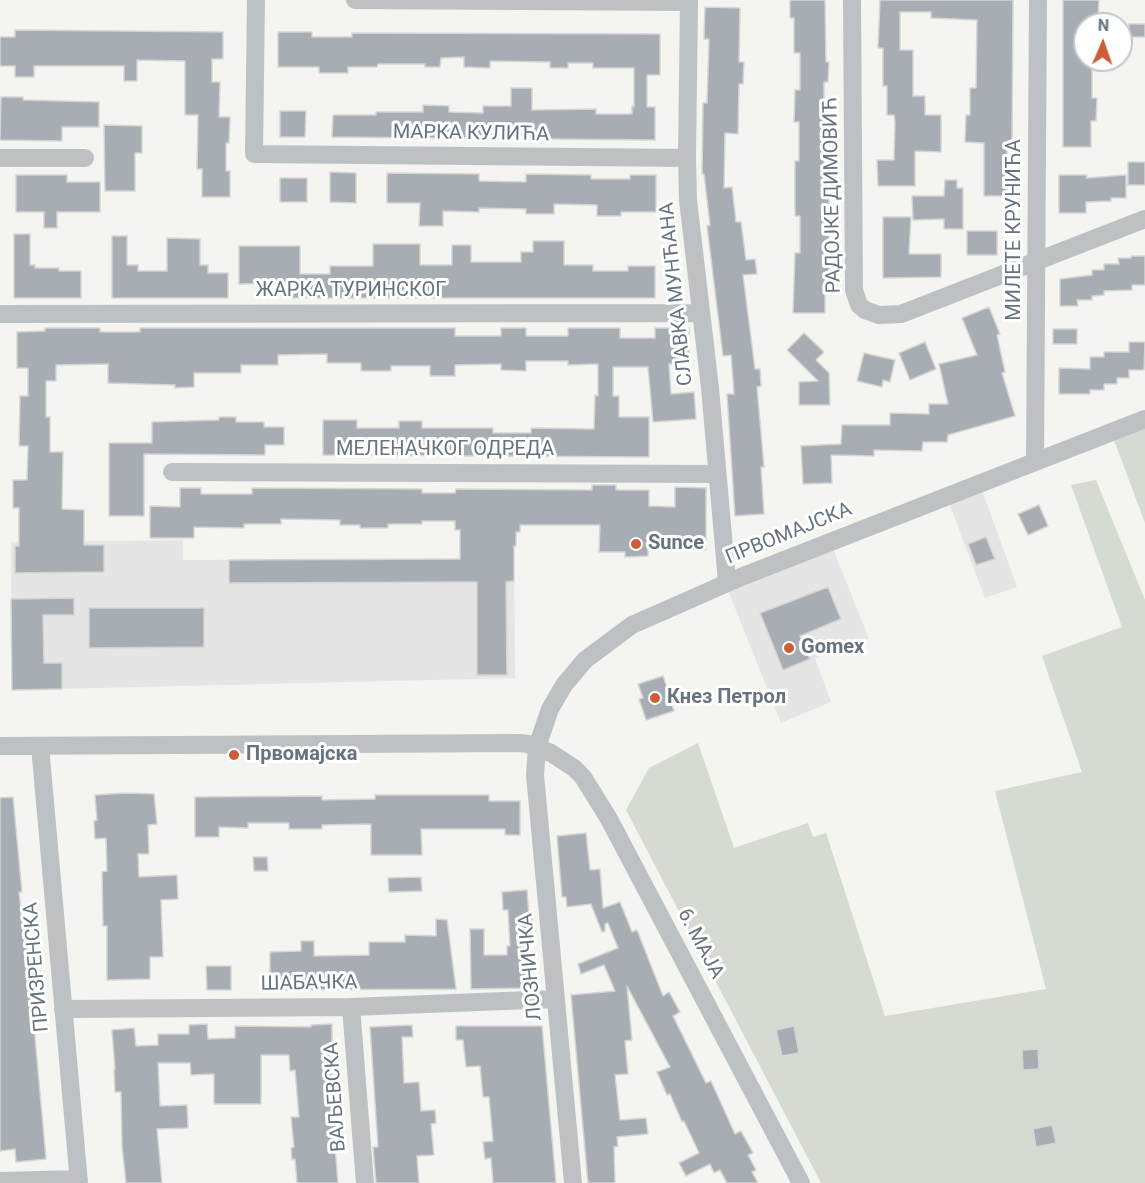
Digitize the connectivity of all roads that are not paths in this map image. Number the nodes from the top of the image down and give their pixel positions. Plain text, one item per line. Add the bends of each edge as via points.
1 (256, 0) edge
2 (355, 0) edge
3 (852, 0) edge
4 (1038, 0) edge
5 (689, 1) edge
6 (0, 158) edge
7 (84, 158) dead end
8 (687, 158) junction
9 (1145, 219) edge
10 (1037, 261) junction
11 (701, 313) junction
12 (0, 314) edge
13 (1145, 419) edge
14 (1035, 461) junction
15 (172, 472) dead end
16 (717, 474) junction
17 (727, 582) junction
18 (0, 746) edge
19 (40, 746) junction
20 (537, 747) junction
21 (556, 999) junction
22 (351, 1007) junction
23 (63, 1009) junction
24 (0, 1180) edge
25 (79, 1181) edge
26 (365, 1183) edge
27 (573, 1183) edge
28 (801, 1183) edge

1 - 8 street, МАРКА КУЛИЋА via 255,154
2 - 5 street
3 - 10 street, РАДОЈКЕ ДИМОВИЋ via 854,290 859,305 879,315 901,314
4 - 10 street, МИЛЕТЕ КРУНИЋА
5 - 8 street, СЛАВКА МУНЋАНА
6 - 7 street
8 - 11 street, СЛАВКА МУНЋАНА
9 - 10 street, РАДОЈКЕ ДИМОВИЋ
10 - 14 street, МИЛЕТЕ КРУНИЋА
11 - 12 street, ЖАРКА ТУРИНСКОГ
11 - 16 street, СЛАВКА МУНЋАНА
13 - 14 street, ПРВОМАЈСКА
14 - 17 street, ПРВОМАЈСКА
15 - 16 street, МЕЛЕНАЧКОГ ОДРЕДА
16 - 17 street, СЛАВКА МУНЋАНА
17 - 20 street, ПРВОМАЈСКА via 632,625 585,660 550,709
18 - 19 street
19 - 20 street via 519,743
19 - 23 street, ПРИЗРЕНСКА
20 - 21 street, ЛОЗНИЧКА via 535,775
20 - 28 street, 6. МАЈА via 574,768 609,819
21 - 22 street, ШАБАЧКА
21 - 27 street, ЛОЗНИЧКА
22 - 23 street, ШАБАЧКА
22 - 26 street, ВАЉЕВСКА
23 - 25 street, ПРИЗРЕНСКА
24 - 25 street

